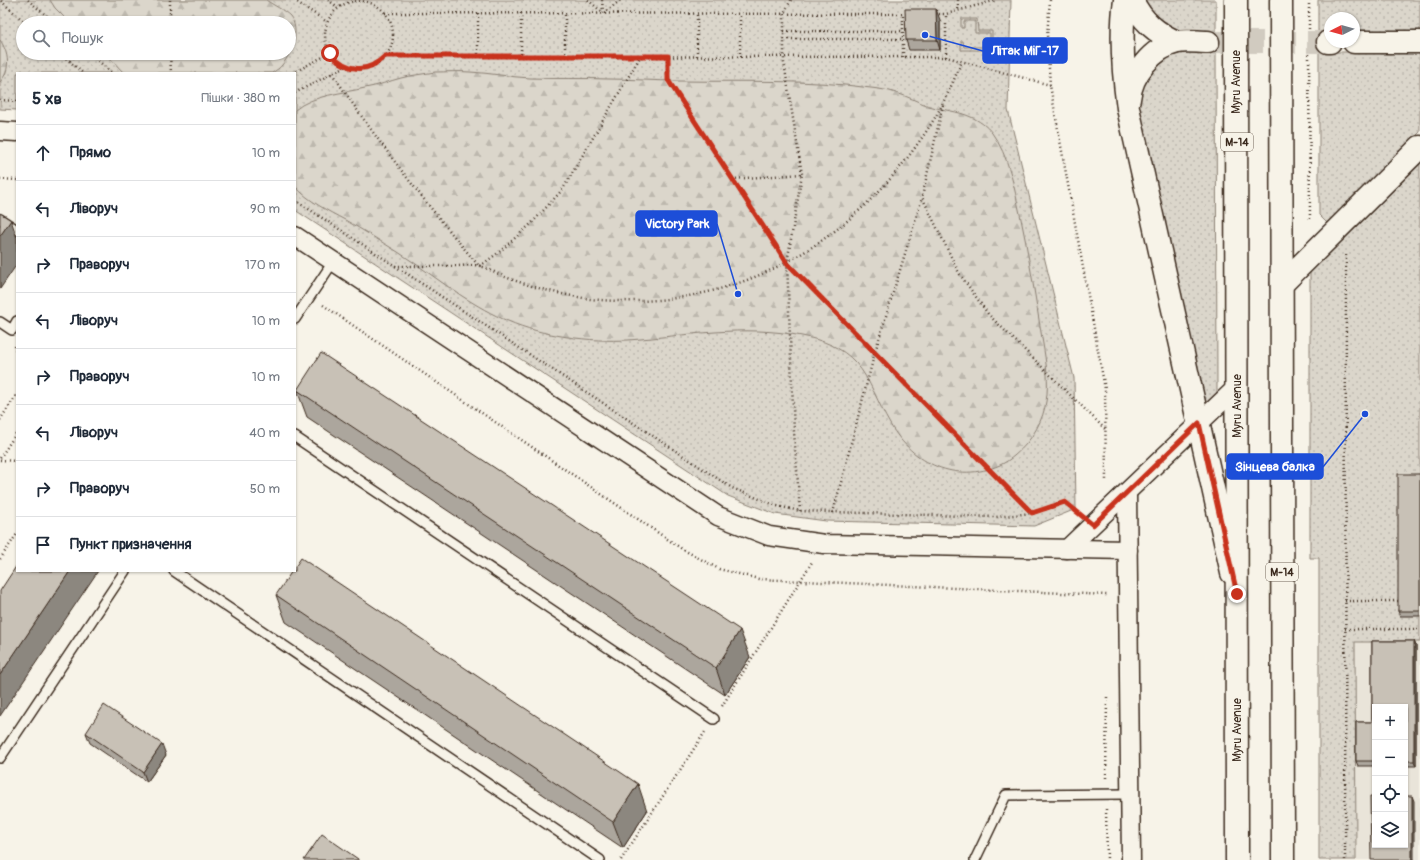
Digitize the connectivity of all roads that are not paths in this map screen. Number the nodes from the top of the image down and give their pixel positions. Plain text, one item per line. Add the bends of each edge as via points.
1 (1125, 0) edge
2 (1132, 0) edge
3 (1236, 0) edge
4 (1282, 0) edge
5 (1177, 42) junction
6 (1208, 42) tunnel mouth
7 (1360, 42) edge
8 (1420, 42) edge
9 (1128, 108) junction
10 (0, 131) edge
11 (16, 132) edge
12 (1420, 147) edge
13 (0, 218) edge
14 (16, 229) edge
15 (296, 237) edge
16 (333, 262) junction
17 (1282, 284) junction
18 (296, 317) edge
19 (0, 322) edge
20 (16, 323) edge
21 (1237, 387) junction
22 (1199, 423) junction
23 (296, 438) edge
24 (1127, 492) junction
25 (1067, 549) junction
26 (1128, 550) junction
27 (125, 572) edge
28 (175, 572) edge
29 (1237, 594) junction
30 (714, 719) road end
31 (0, 758) edge
32 (1130, 794) junction
33 (600, 860) edge
34 (975, 860) edge
35 (1131, 860) edge
36 (1237, 860) edge
37 (1282, 860) edge

1 - 9 main road via 1122,42
2 - 5 main road via 1145,22
3 - 21 main road, Myru Avenue / М-14
4 - 17 main road, М-14
5 - 6 main road
5 - 9 main road via 1155,54 1142,67 1133,84
7 - 8 main road
9 - 22 main road
10 - 11 street
12 - 17 main road
13 - 14 lane
15 - 16 street
16 - 18 lane
16 - 25 street via 718,516 769,536 824,544
17 - 37 main road, М-14
19 - 20 lane via 12,330
21 - 22 street
21 - 29 main road, Myru Avenue / М-14
22 - 24 street
22 - 29 main road
23 - 30 lane
24 - 25 street
24 - 26 street
25 - 26 street
26 - 32 street
27 - 31 lane
28 - 33 lane
29 - 36 main road, Myru Avenue / М-14
32 - 34 lane via 1006,795
32 - 35 street

